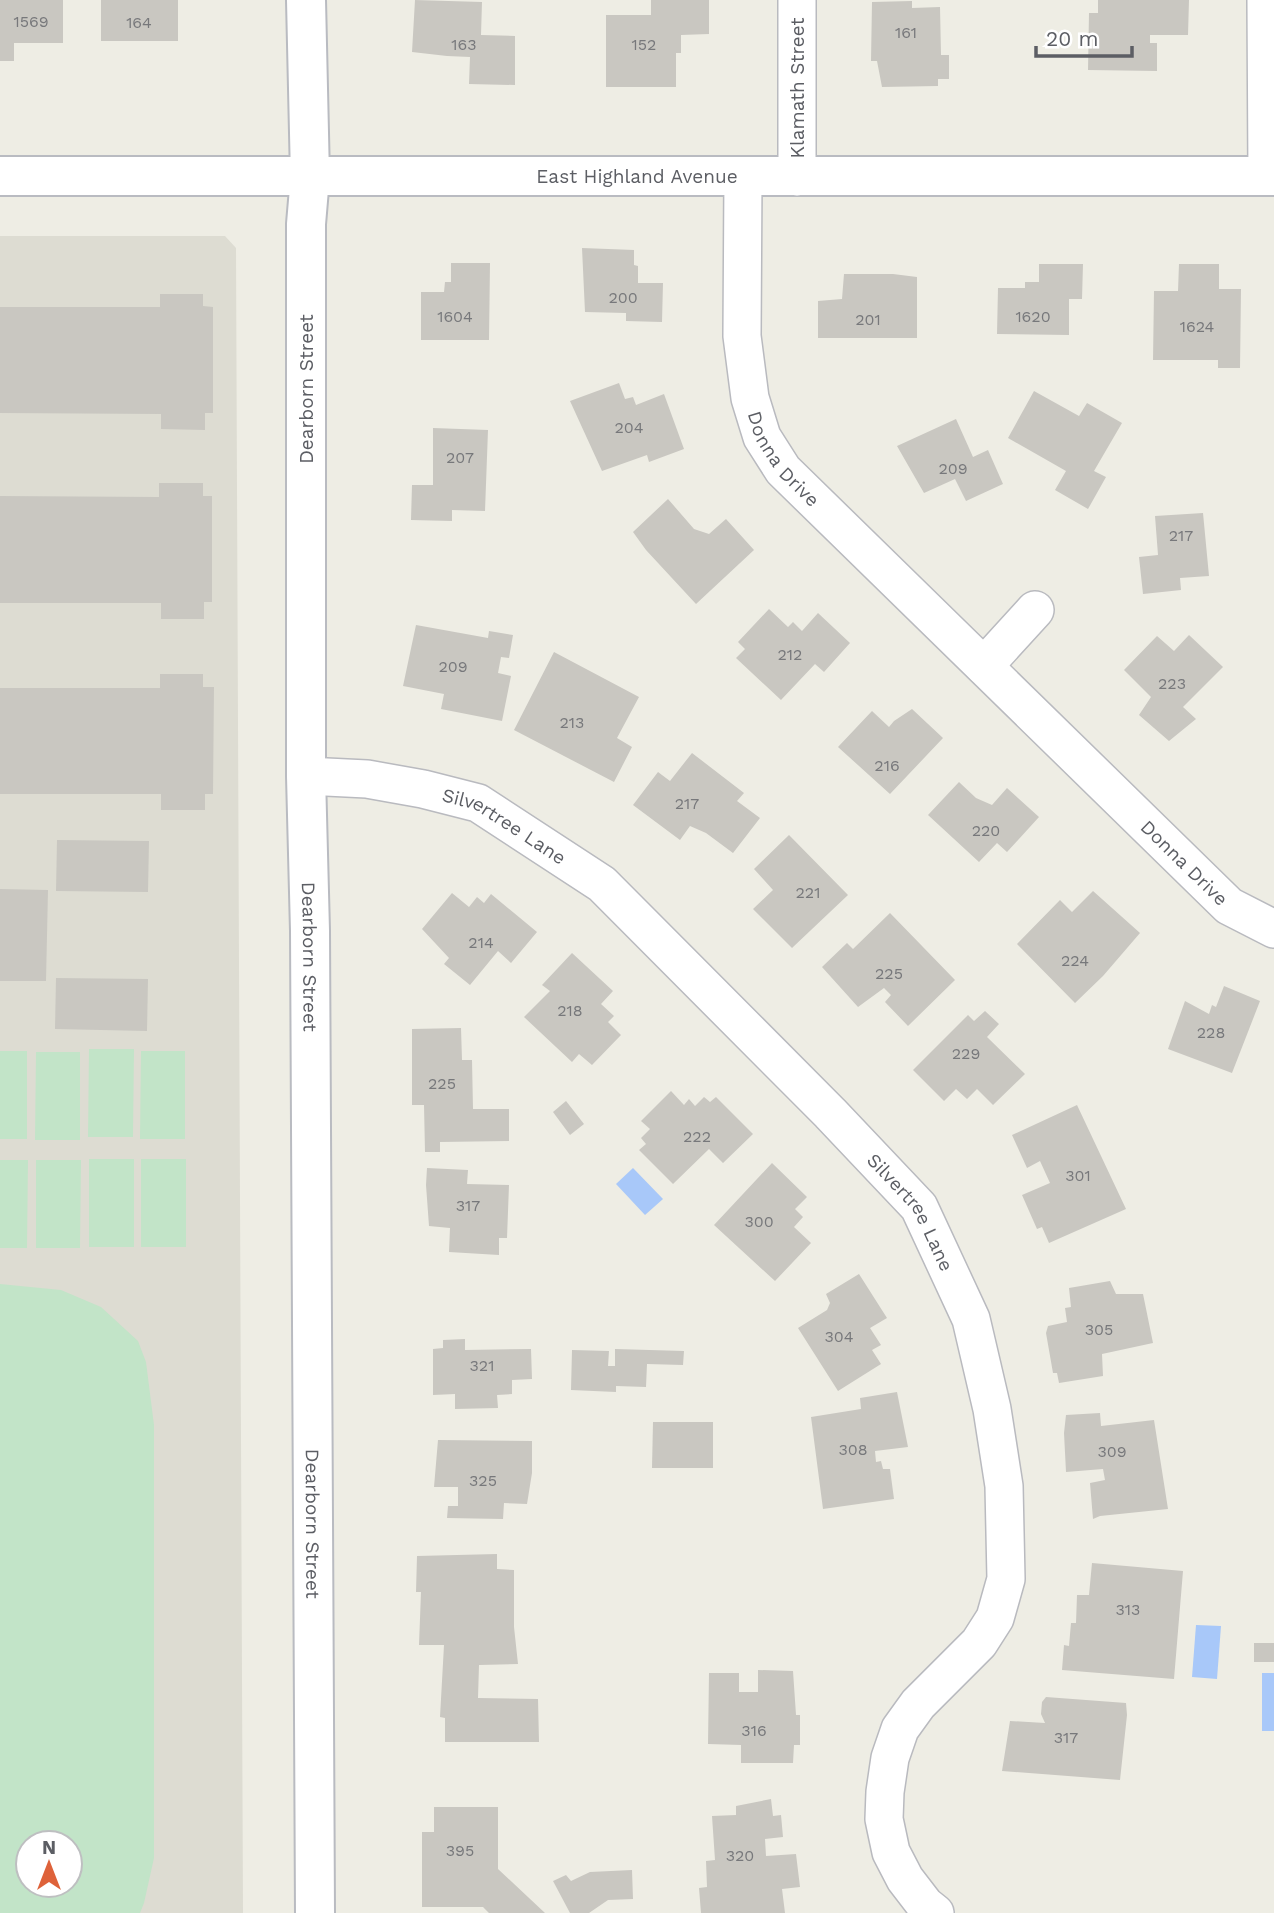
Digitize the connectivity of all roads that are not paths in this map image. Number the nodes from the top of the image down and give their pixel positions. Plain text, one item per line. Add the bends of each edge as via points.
1 (306, 0) edge
2 (797, 0) edge
3 (1266, 0) edge
4 (0, 176) edge
5 (1271, 176) edge
6 (310, 177) junction
7 (743, 177) junction
8 (797, 177) junction
9 (1035, 610) dead end
10 (984, 666) junction
11 (306, 776) junction
12 (1274, 929) edge
13 (315, 1913) edge
14 (935, 1913) edge

1 - 6 street, Dearborn Street
2 - 8 street, Klamath Street
3 - 5 street
4 - 6 street, East Highland Avenue
5 - 8 street, East Highland Avenue
6 - 7 street, East Highland Avenue
6 - 11 street, Dearborn Street via 306,225
7 - 8 street, East Highland Avenue
7 - 10 street, Donna Drive via 742,336 750,398 762,437 783,470
9 - 10 street
10 - 12 street, Donna Drive via 1229,906
11 - 13 street, Dearborn Street
11 - 14 street, Silvertree Lane via 367,779 478,803 602,884 919,1207 971,1319 1004,1486 1006,1579 995,1618 979,1643 918,1703 900,1729 890,1758 884,1819 891,1853 905,1879

